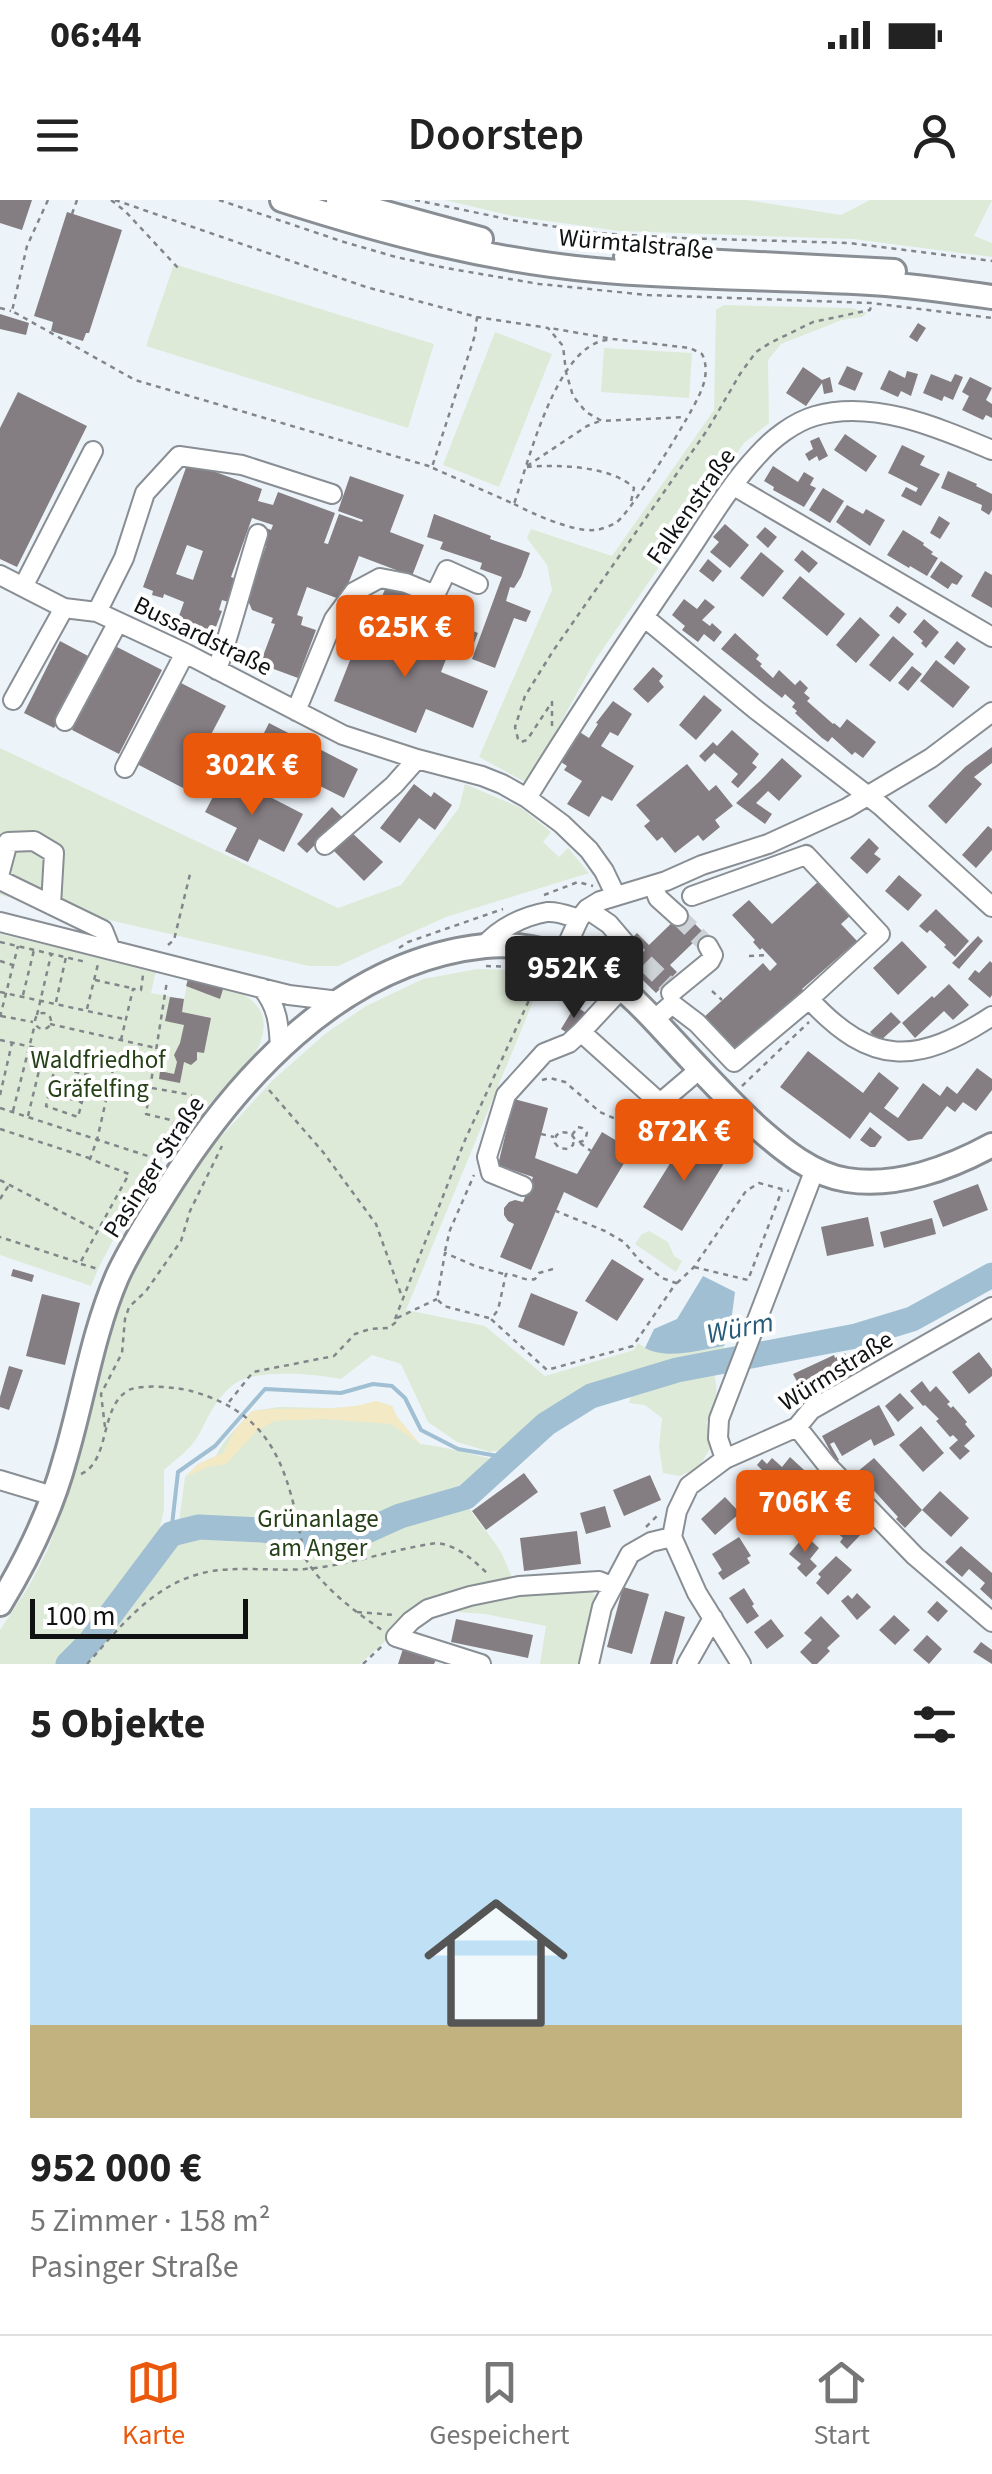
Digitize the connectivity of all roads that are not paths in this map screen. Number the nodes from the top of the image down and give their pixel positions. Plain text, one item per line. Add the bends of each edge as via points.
1 (282, 200) edge
2 (338, 200) edge
3 (992, 281) edge
4 (992, 298) edge
5 (93, 450) dead end
6 (992, 450) edge
7 (734, 486) junction
8 (332, 494) dead end
9 (258, 534) dead end
10 (0, 575) edge
11 (478, 584) dead end
12 (23, 587) junction
13 (64, 608) junction
14 (97, 612) junction
15 (644, 617) junction
16 (118, 622) junction
17 (992, 637) edge
18 (185, 653) junction
19 (217, 670) junction
20 (13, 700) dead end
21 (296, 711) junction
22 (992, 712) edge
23 (65, 722) dead end
24 (416, 759) junction
25 (125, 768) dead end
26 (868, 796) junction
27 (526, 798) junction
28 (325, 846) dead end
29 (0, 877) edge
30 (652, 885) junction
31 (616, 896) junction
32 (692, 896) dead end
33 (51, 898) junction
34 (992, 907) edge
35 (583, 914) junction
36 (678, 916) tunnel mouth
37 (0, 922) edge
38 (626, 944) tunnel mouth
39 (708, 946) dead end
40 (110, 950) junction
41 (481, 956) junction
42 (562, 956) junction
43 (262, 988) junction
44 (670, 993) junction
45 (616, 995) junction
46 (339, 1001) junction
47 (815, 1005) junction
48 (992, 1016) edge
49 (654, 1020) junction
50 (580, 1032) junction
51 (280, 1048) junction
52 (700, 1069) junction
53 (992, 1144) edge
54 (815, 1169) junction
55 (523, 1186) dead end
56 (992, 1307) edge
57 (797, 1427) junction
58 (725, 1458) junction
59 (0, 1480) edge
60 (53, 1496) junction
61 (672, 1538) junction
62 (611, 1586) junction
63 (0, 1604) edge
64 (712, 1618) junction
65 (992, 1622) edge
66 (481, 1664) edge
67 (590, 1664) edge
68 (687, 1664) edge
69 (741, 1664) edge

1 - 4 main road, Würmtalstraße via 397,236 506,259 682,276 882,284
2 - 3 main road, Würmtalstraße via 493,243 573,254 864,267
5 - 12 street
6 - 7 street, Falkenstraße via 893,416 814,416 759,453
7 - 15 street, Falkenstraße
7 - 17 street
8 - 14 street via 242,465 179,456 145,493
9 - 19 street
10 - 12 street
11 - 21 street via 447,570 434,595 380,578 354,592 334,620
12 - 13 street
13 - 14 street, Bussardstraße
13 - 20 street
14 - 16 street, Bussardstraße
15 - 26 street
15 - 27 street, Falkenstraße
16 - 18 street, Bussardstraße
16 - 23 street
18 - 19 street, Bussardstraße
18 - 25 street
19 - 21 street, Bussardstraße
21 - 24 street, Bussardstraße
22 - 26 street
24 - 27 street, Bussardstraße via 482,776
24 - 28 street
26 - 30 street via 768,844
26 - 34 street
27 - 31 street, Bussardstraße via 589,850
29 - 33 street
29 - 33 street via 8,842 34,841 54,853
30 - 31 street
30 - 36 street
31 - 35 street
32 - 47 street via 806,855 880,934
33 - 40 street via 102,930
35 - 38 street via 610,924
35 - 41 street via 550,911 503,928
35 - 42 street
37 - 40 street
39 - 44 street via 710,961
40 - 43 street
41 - 42 main road, Pasinger Straße via 507,945
41 - 46 main road, Pasinger Straße via 446,952 414,962
42 - 45 main road, Pasinger Straße via 590,970
43 - 46 street
43 - 51 street via 278,1015
44 - 47 street via 734,1062
44 - 49 street
45 - 49 main road, Pasinger Straße
45 - 50 street
46 - 51 main road, Pasinger Straße
47 - 48 street via 843,1032 899,1052 962,1036
49 - 52 main road, Pasinger Straße
50 - 52 street via 660,1103
50 - 55 street via 544,1054 506,1094 487,1157 491,1173
51 - 60 main road, Pasinger Straße via 186,1160 118,1277
52 - 54 main road, Pasinger Straße via 784,1149
53 - 54 main road, Pasinger Straße via 904,1178 851,1181
54 - 58 street via 719,1419
56 - 57 street, Würmstraße via 811,1410
57 - 58 street, Würmstraße
57 - 65 street via 915,1556
58 - 61 street, Würmstraße via 688,1486
59 - 60 street
60 - 63 main road, Pasinger Straße
61 - 62 street via 630,1554
61 - 64 street
62 - 66 street via 599,1580 470,1596 428,1609 396,1637
62 - 67 street
64 - 68 street
64 - 69 street

